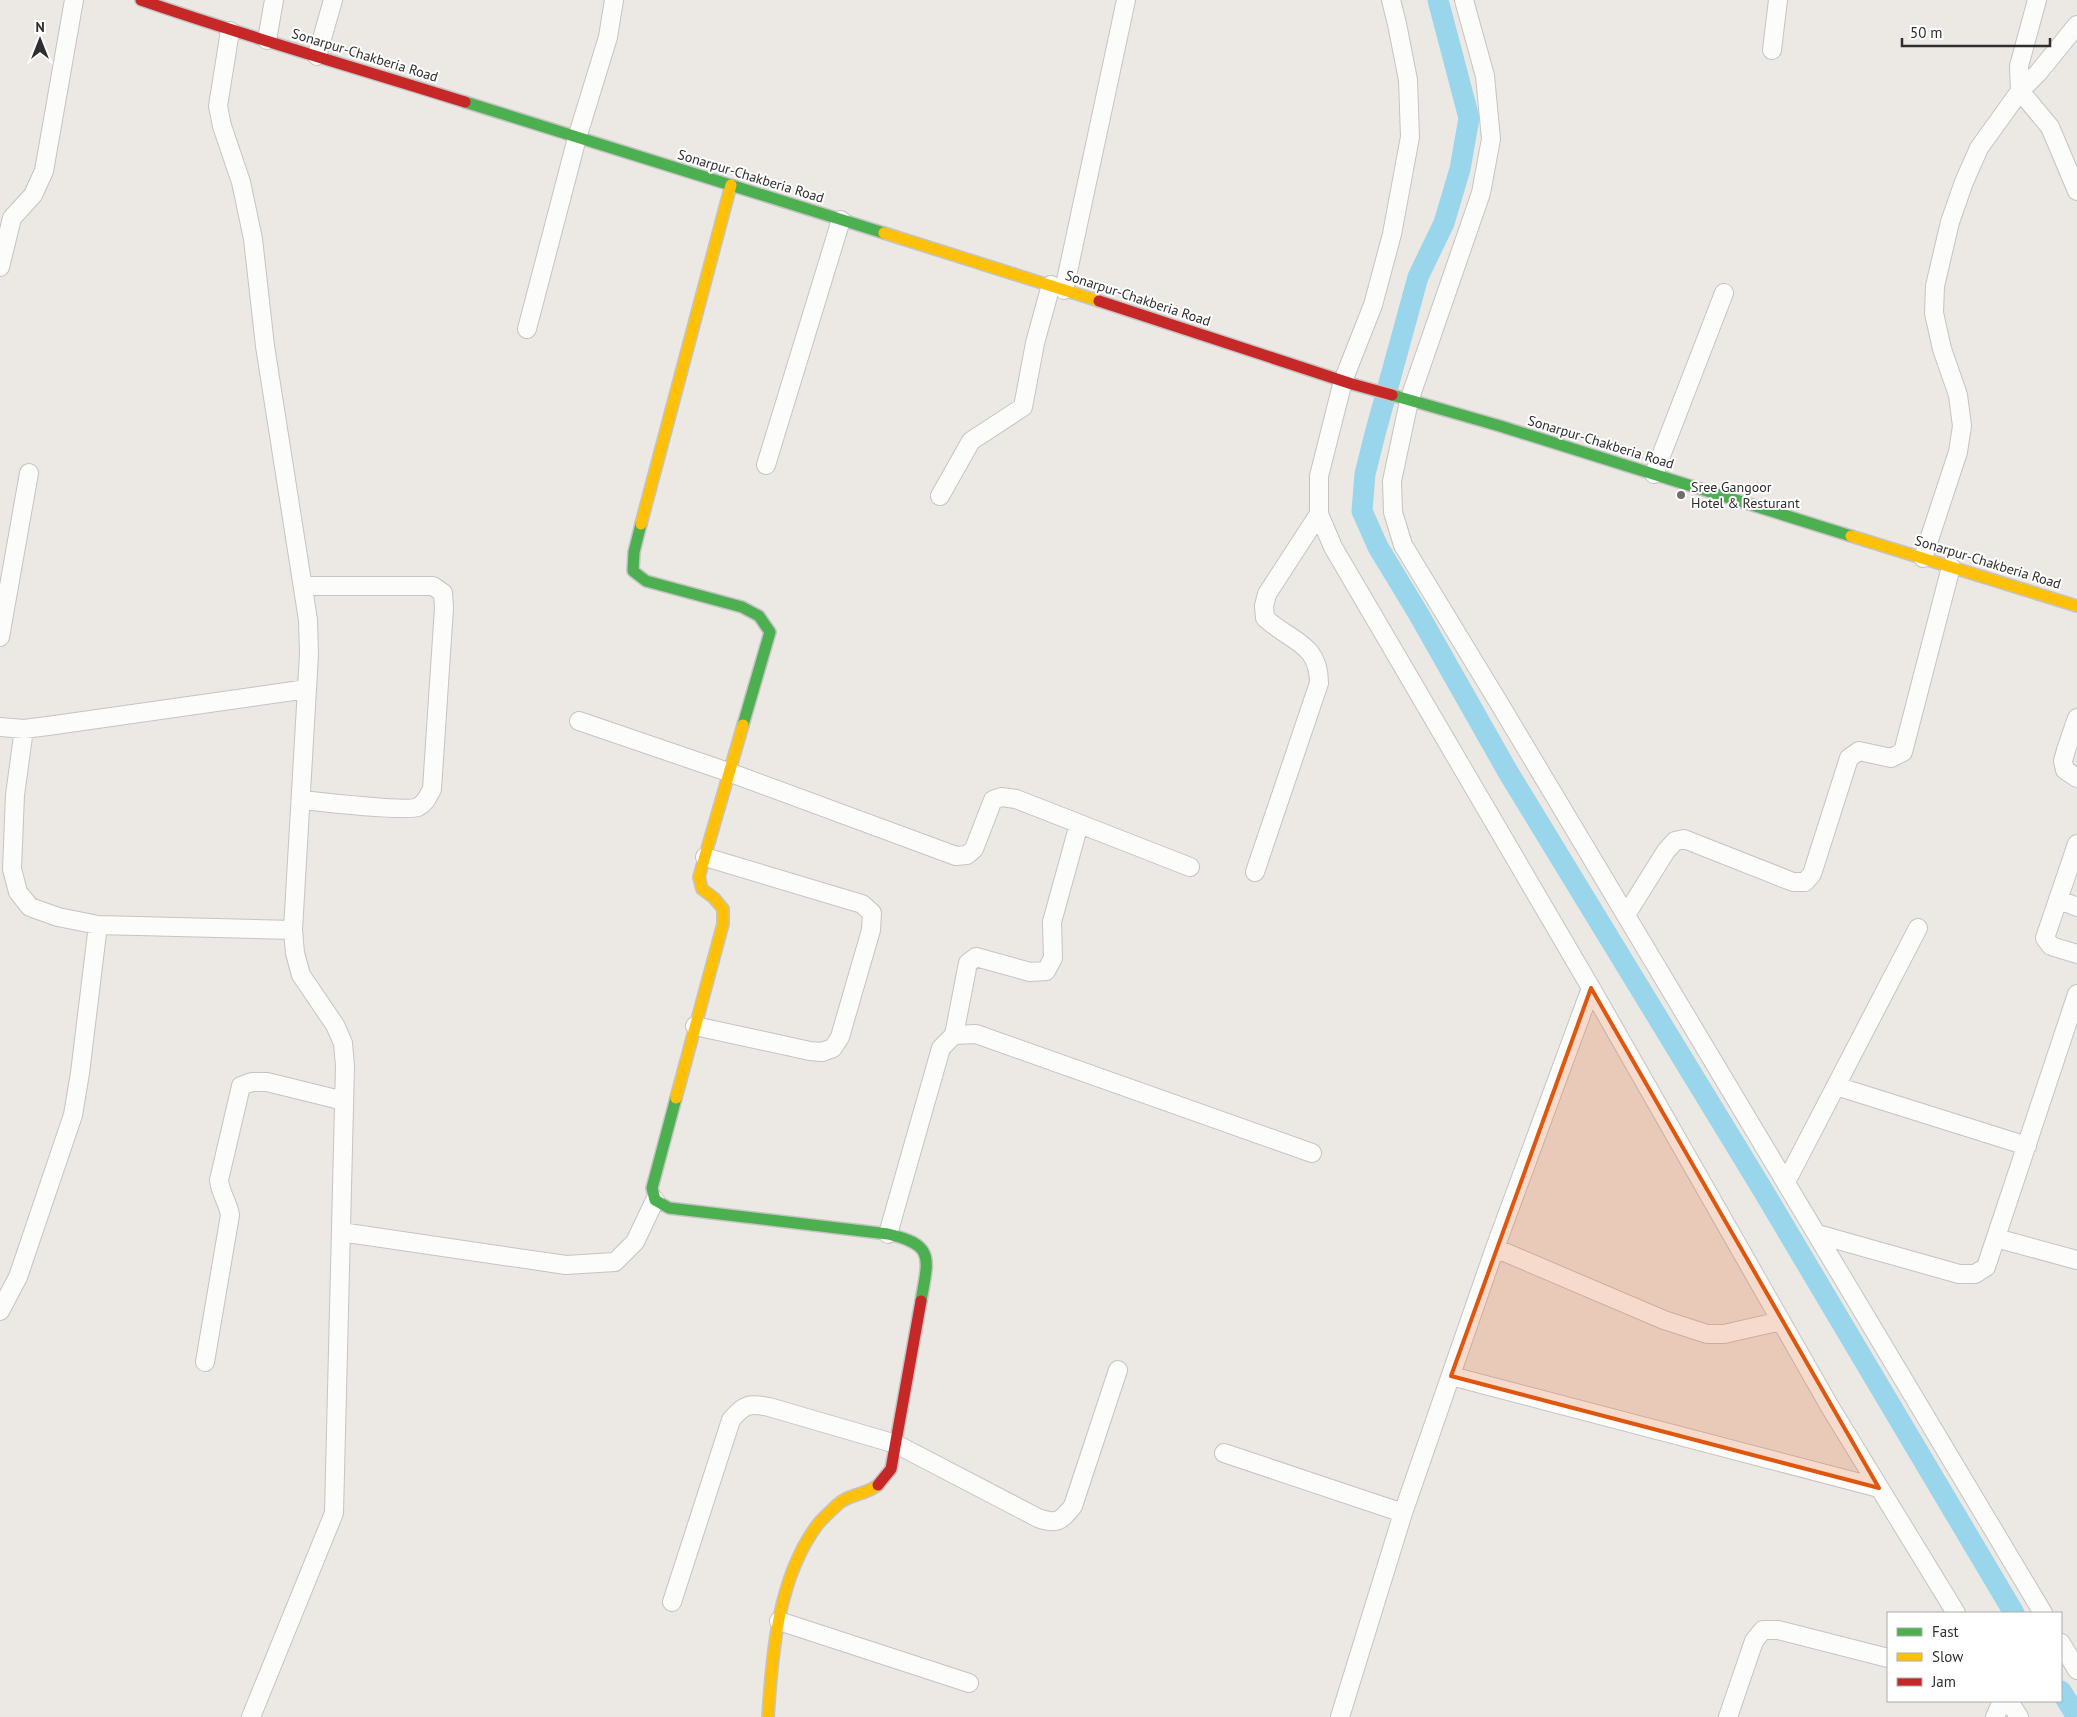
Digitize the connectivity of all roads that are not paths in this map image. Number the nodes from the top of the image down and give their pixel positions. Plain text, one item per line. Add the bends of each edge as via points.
1 (74, 0) edge
2 (141, 0) edge
3 (274, 0) edge
4 (333, 0) edge
5 (614, 0) edge
6 (1126, 0) edge
7 (1390, 0) edge
8 (1464, 0) edge
9 (1778, 0) edge
10 (2037, 0) edge
11 (2077, 25) edge
12 (230, 31) junction
13 (268, 40) junction
14 (1772, 50) dead end
15 (317, 56) junction
16 (2020, 91) junction
17 (577, 138) junction
18 (731, 186) junction
19 (2077, 191) edge
20 (841, 220) junction
21 (0, 267) edge
22 (1057, 287) junction
23 (1724, 292) dead end
24 (527, 328) dead end
25 (1348, 382) junction
26 (1406, 399) junction
27 (766, 465) dead end
28 (28, 473) dead end
29 (1654, 474) junction
30 (940, 496) dead end
31 (1320, 514) junction
32 (1923, 558) junction
33 (1951, 567) junction
34 (303, 586) junction
35 (2077, 606) edge
36 (0, 638) edge
37 (307, 689) junction
38 (2077, 718) edge
39 (579, 721) dead end
40 (0, 727) edge
41 (24, 729) junction
42 (731, 773) junction
43 (2077, 778) edge
44 (302, 800) junction
45 (7, 817) edge
46 (1079, 824) junction
47 (2077, 844) edge
48 (705, 857) junction
49 (1190, 866) dead end
50 (1255, 872) dead end
51 (2058, 899) junction
52 (2077, 907) edge
53 (1626, 915) junction
54 (98, 925) junction
55 (1918, 928) dead end
56 (293, 930) junction
57 (2077, 954) edge
58 (1591, 988) junction
59 (2077, 994) edge
60 (695, 1026) junction
61 (954, 1034) junction
62 (1836, 1086) junction
63 (344, 1101) junction
64 (2027, 1146) junction
65 (1312, 1153) dead end
66 (1786, 1182) junction
67 (655, 1200) junction
68 (341, 1232) junction
69 (888, 1234) junction
70 (1817, 1234) junction
71 (1996, 1238) junction
72 (1495, 1248) junction
73 (2077, 1260) edge
74 (0, 1311) edge
75 (1781, 1321) junction
76 (205, 1362) dead end
77 (1118, 1370) dead end
78 (1451, 1376) junction
79 (896, 1444) junction
80 (1224, 1453) dead end
81 (1879, 1488) junction
82 (1403, 1513) junction
83 (672, 1602) dead end
84 (1955, 1612) edge
85 (2042, 1612) edge
86 (780, 1621) junction
87 (2062, 1645) edge
88 (1887, 1658) edge
89 (2077, 1670) edge
90 (969, 1682) dead end
91 (2002, 1702) edge
92 (2010, 1702) edge
93 (251, 1717) edge
94 (768, 1717) edge
95 (1340, 1717) edge
96 (1728, 1717) edge
97 (1995, 1717) edge
98 (2018, 1717) edge

1 - 21 street via 44,171 33,195 12,218
2 - 12 main road, Sonarpur-Chakberia Road
3 - 13 street
4 - 15 street
5 - 17 street via 608,37
6 - 22 street
7 - 25 street via 1408,80 1410,137 1392,234
8 - 26 street via 1485,76 1491,139 1481,193
9 - 14 street
10 - 16 street via 2019,66
11 - 16 street
12 - 13 main road, Sonarpur-Chakberia Road
12 - 34 street via 218,106 241,182 253,240 265,346
13 - 15 main road, Sonarpur-Chakberia Road
15 - 17 main road, Sonarpur-Chakberia Road
16 - 19 street via 2050,127
16 - 32 street via 1980,148 1964,182 1950,222 1935,286 1934,314 1958,395 1962,426 1958,452
17 - 18 main road, Sonarpur-Chakberia Road
17 - 24 street
18 - 20 main road, Sonarpur-Chakberia Road
18 - 42 main road via 634,552 633,571 646,581 742,606 759,616 770,632
20 - 22 main road, Sonarpur-Chakberia Road
20 - 27 street
22 - 25 main road, Sonarpur-Chakberia Road
22 - 30 street via 1035,343 1023,407 971,441
23 - 29 street
25 - 26 main road, Sonarpur-Chakberia Road
25 - 31 street via 1319,476
26 - 29 main road, Sonarpur-Chakberia Road
26 - 53 street via 1392,481 1392,512 1403,545
28 - 36 street
29 - 32 main road, Sonarpur-Chakberia Road
31 - 50 street via 1266,594 1265,618 1310,650 1316,659 1319,683
31 - 58 street via 1333,547
32 - 33 main road, Sonarpur-Chakberia Road
33 - 35 main road, Sonarpur-Chakberia Road
33 - 53 street via 1903,752 1890,758 1859,751 1849,758 1812,874 1805,882 1793,882 1684,839 1675,841 1666,851
34 - 37 street via 308,620
34 - 44 street via 433,586 443,594 444,608 432,789 427,800 417,808
37 - 41 street
37 - 44 street
38 - 43 street via 2063,761 2065,770
39 - 42 street
40 - 41 street
41 - 45 street
42 - 46 street via 956,856 967,855 974,849 994,800 1001,798 1016,799
42 - 48 main road
44 - 56 street
45 - 54 street via 12,869 18,892 30,908
46 - 49 street
46 - 61 street via 1052,922 1053,958 1046,971 1030,972 976,957 968,963
47 - 51 street
48 - 60 main road via 699,877 702,889 722,909 722,924
48 - 60 street via 862,904 872,913 871,930 840,1038 833,1048 822,1052 810,1051
51 - 52 street
51 - 57 street via 2045,938 2051,946
53 - 66 street
54 - 56 street
54 - 74 street via 73,1115 18,1276
55 - 62 street
56 - 63 street via 301,975 335,1025 343,1043
58 - 72 street
58 - 75 street
59 - 64 street
60 - 67 main road via 652,1188
61 - 65 street via 976,1034
61 - 69 street via 941,1048
62 - 64 street
62 - 66 street
63 - 68 street
63 - 76 street via 266,1082 241,1086 219,1180 230,1215
64 - 71 street
66 - 70 street
67 - 68 street via 636,1242 615,1262 566,1265
67 - 69 main road via 669,1208
68 - 93 street via 334,1513
69 - 79 main road via 910,1239 922,1248 926,1264
70 - 71 street via 1959,1274 1976,1274 1986,1267
70 - 85 street
71 - 73 street
72 - 75 street via 1664,1320 1700,1332 1724,1334
72 - 78 street
75 - 81 street
77 - 79 street via 1073,1506 1063,1519 1050,1522 1038,1518
78 - 81 street
78 - 82 street
79 - 83 street via 769,1407 753,1404 740,1409 731,1420
79 - 86 main road via 891,1469 876,1487 841,1502 819,1524 789,1585
80 - 82 street
81 - 84 street
82 - 95 street
86 - 90 street
86 - 94 main road via 770,1678
87 - 89 street
88 - 96 street via 1778,1630 1763,1630 1754,1641
91 - 97 street
92 - 98 street

